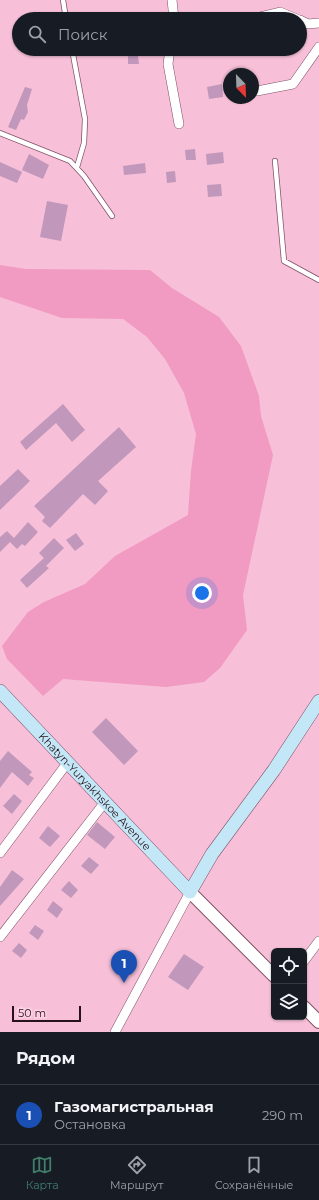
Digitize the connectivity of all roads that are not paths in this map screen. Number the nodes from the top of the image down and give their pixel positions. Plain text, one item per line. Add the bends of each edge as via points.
1 (63, 0) edge
2 (172, 0) edge
3 (65, 12) edge
4 (173, 12) edge
5 (319, 23) edge
6 (307, 24) edge
7 (319, 47) edge
8 (73, 56) edge
9 (169, 56) edge
10 (259, 91) edge
11 (179, 124) dead end
12 (0, 133) edge
13 (275, 161) dead end
14 (77, 167) junction
15 (112, 216) dead end
16 (319, 280) edge
17 (0, 691) edge
18 (319, 701) edge
19 (316, 715) edge
20 (68, 762) junction
21 (105, 802) junction
22 (0, 853) edge
23 (190, 892) junction
24 (0, 937) edge
25 (319, 941) edge
26 (307, 958) edge
27 (271, 973) edge
28 (307, 1010) edge
29 (319, 1022) edge
30 (115, 1032) edge

1 - 3 lane
2 - 4 street
5 - 6 street
7 - 10 street via 293,84
8 - 14 lane via 85,119 84,143
9 - 11 street via 168,64
12 - 14 lane via 59,156
13 - 16 lane via 284,261
14 - 15 lane
17 - 20 main road, Khatyn-Yuryakhskoe Avenue
18 - 19 main road
19 - 23 main road via 212,854
20 - 21 main road, Khatyn-Yuryakhskoe Avenue
20 - 22 street
21 - 23 main road, Khatyn-Yuryakhskoe Avenue
21 - 24 street
23 - 27 street, Khatyn-Yuryakhskoe Avenue
23 - 30 street
25 - 26 street
28 - 29 street

